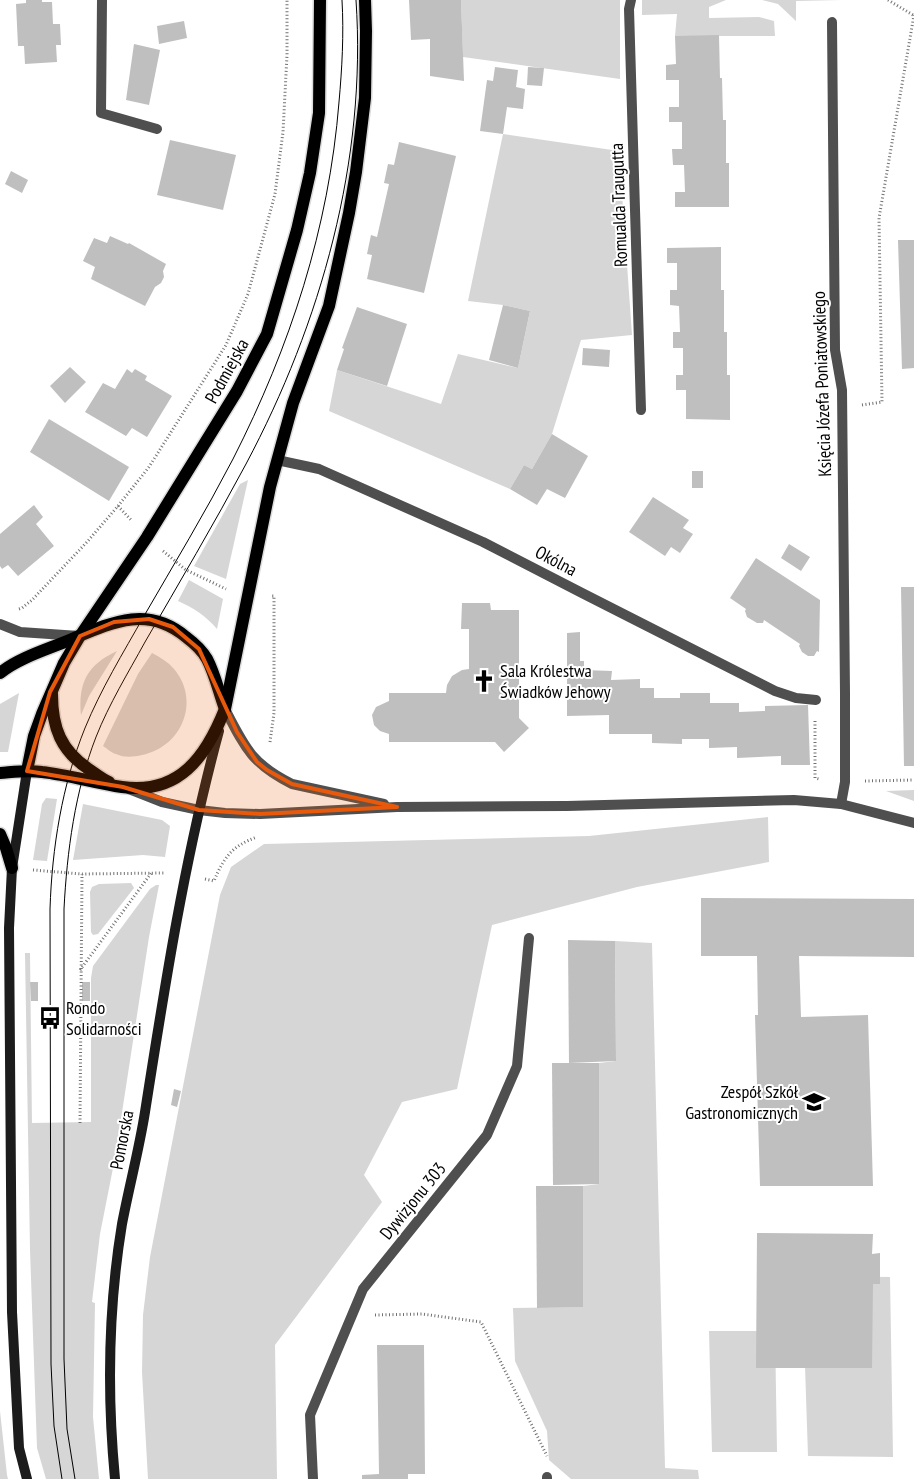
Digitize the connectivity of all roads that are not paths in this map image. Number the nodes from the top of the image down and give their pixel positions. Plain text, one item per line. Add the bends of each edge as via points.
1 (102, 0) edge
2 (320, 0) edge
3 (365, 0) edge
4 (631, 0) edge
5 (832, 22) dead end
6 (157, 129) dead end
7 (641, 410) dead end
8 (277, 460) junction
9 (0, 624) edge
10 (80, 636) junction
11 (0, 673) edge
12 (52, 687) junction
13 (816, 700) dead end
14 (225, 709) junction
15 (27, 771) junction
16 (0, 773) edge
17 (123, 787) junction
18 (841, 804) junction
19 (397, 807) junction
20 (199, 810) junction
21 (914, 823) edge
22 (0, 834) edge
23 (12, 868) junction
24 (529, 938) dead end
25 (27, 1479) edge
26 (115, 1479) edge
27 (313, 1479) edge

1 - 6 street via 102,113
2 - 10 main road, Podmiejska via 319,113 310,173 267,334 237,391
3 - 8 main road via 365,98 349,213 329,306 293,404
4 - 7 street, Romualda Traugutta
5 - 18 street, Księcia Józefa Poniatowskiego via 834,350 842,390 845,713
8 - 13 street, Okólna via 327,472 484,542 775,691
8 - 14 main road
9 - 10 street via 20,632
10 - 11 main road
10 - 12 main road
10 - 14 main road via 114,622 134,618 173,627 191,640 206,658
12 - 15 main road via 34,736
12 - 17 main road via 55,724 63,744 86,768
14 - 17 main road via 206,749 184,773 158,785
14 - 19 street via 248,751 267,770 292,784
14 - 20 main road
15 - 16 main road
15 - 17 main road
15 - 23 main road
17 - 20 street via 162,802
18 - 19 street via 794,800
18 - 21 street
19 - 20 street via 260,814
20 - 26 main road, Pomorska via 122,1225 110,1338
22 - 23 main road
23 - 25 main road via 9,948 12,1312 19,1448
24 - 27 street, Dywizjonu 303 via 517,1066 487,1135 363,1289 310,1415

